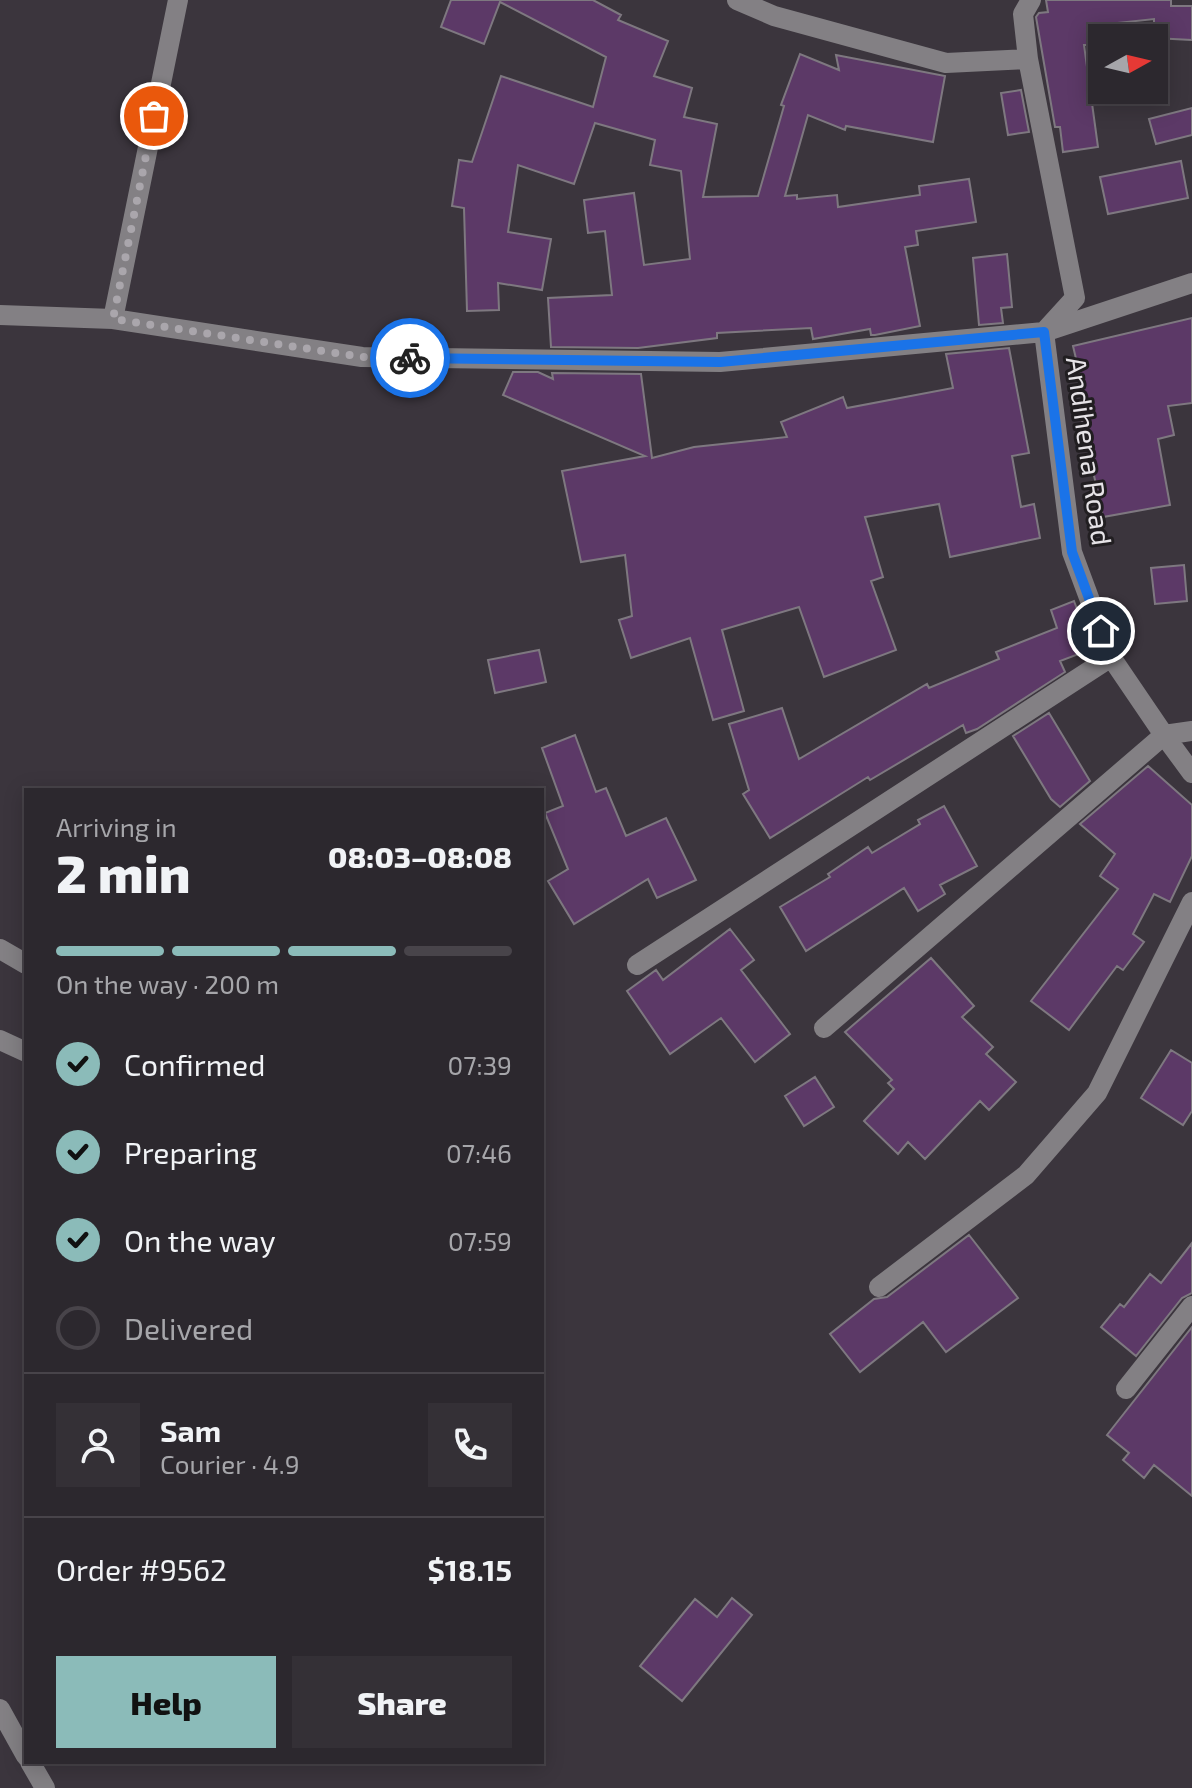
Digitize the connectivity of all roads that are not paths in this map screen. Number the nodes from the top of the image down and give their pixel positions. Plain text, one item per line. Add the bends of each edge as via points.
1 (178, 0) edge
2 (737, 0) edge
3 (1031, 0) edge
4 (1028, 59) junction
5 (1192, 283) edge
6 (0, 315) edge
7 (113, 319) junction
8 (1044, 332) junction
9 (1111, 657) junction
10 (1192, 731) edge
11 (1164, 735) junction
12 (1192, 773) edge
13 (1192, 902) edge
14 (0, 949) edge
15 (24, 963) edge
16 (637, 965) dead end
17 (824, 1028) dead end
18 (0, 1040) edge
19 (24, 1051) edge
20 (879, 1287) dead end
21 (1192, 1306) edge
22 (1126, 1389) dead end
23 (0, 1709) edge
24 (24, 1752) edge
25 (31, 1764) edge
26 (45, 1788) edge

1 - 7 street
2 - 4 street via 774,16 946,63
3 - 4 street, Andihena Road via 1023,14
4 - 8 street, Andihena Road via 1075,298
5 - 8 street
6 - 7 street
7 - 8 street via 362,357 705,362
8 - 9 street, Andihena Road via 1072,552
9 - 11 street, Andihena Road
9 - 16 street
10 - 11 street
11 - 12 street, Andihena Road
11 - 17 street
13 - 20 street via 1097,1093 1026,1175
14 - 15 street
18 - 19 street
21 - 22 street
23 - 24 street
25 - 26 street

